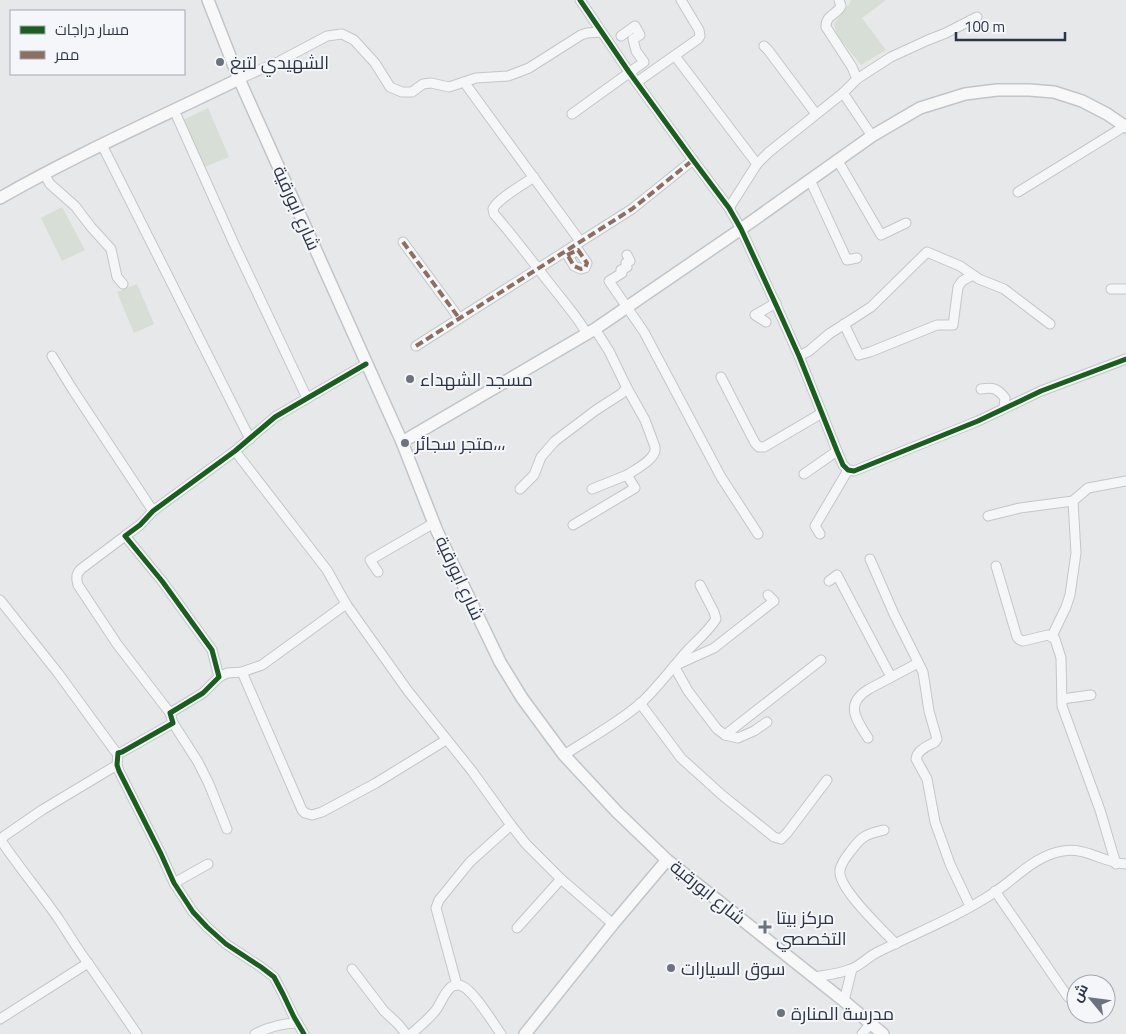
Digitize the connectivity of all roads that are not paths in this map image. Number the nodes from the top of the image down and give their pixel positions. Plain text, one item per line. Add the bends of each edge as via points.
1 (208, 0) edge
2 (580, 0) edge
3 (681, 0) edge
4 (838, 0) edge
5 (977, 17) dead end
6 (601, 32) junction
7 (621, 36) dead end
8 (764, 46) dead end
9 (675, 56) junction
10 (629, 72) junction
11 (239, 79) junction
12 (857, 79) junction
13 (464, 82) junction
14 (637, 82) junction
15 (842, 93) junction
16 (174, 110) junction
17 (572, 114) dead end
18 (816, 114) junction
19 (1125, 127) edge
20 (872, 136) junction
21 (102, 145) junction
22 (693, 160) junction
23 (838, 161) junction
24 (757, 164) junction
25 (44, 174) junction
26 (534, 177) junction
27 (810, 180) junction
28 (1018, 192) dead end
29 (0, 198) edge
30 (729, 208) junction
31 (906, 223) dead end
32 (741, 229) junction
33 (580, 241) junction
34 (404, 242) dead end
35 (627, 255) dead end
36 (857, 258) dead end
37 (538, 268) junction
38 (973, 275) junction
39 (123, 284) dead end
40 (1111, 289) dead end
41 (1126, 289) edge
42 (776, 303) junction
43 (627, 307) junction
44 (459, 318) junction
45 (766, 322) dead end
46 (844, 324) junction
47 (1050, 324) dead end
48 (591, 331) junction
49 (416, 346) dead end
50 (52, 356) dead end
51 (799, 356) junction
52 (1126, 359) edge
53 (366, 364) junction
54 (720, 377) dead end
55 (627, 388) junction
56 (981, 389) dead end
57 (307, 398) junction
58 (1004, 408) junction
59 (822, 413) junction
60 (250, 439) junction
61 (402, 442) junction
62 (235, 451) junction
63 (837, 451) junction
64 (848, 470) junction
65 (804, 474) dead end
66 (627, 475) junction
67 (1126, 480) edge
68 (520, 489) dead end
69 (592, 489) dead end
70 (1072, 500) junction
71 (153, 511) junction
72 (988, 516) dead end
73 (434, 523) junction
74 (573, 525) dead end
75 (758, 534) dead end
76 (820, 534) dead end
77 (125, 536) junction
78 (870, 559) dead end
79 (996, 566) dead end
80 (378, 572) dead end
81 (829, 581) dead end
82 (700, 586) dead end
83 (768, 595) dead end
84 (0, 600) edge
85 (346, 604) junction
86 (1052, 636) junction
87 (821, 660) dead end
88 (918, 663) junction
89 (674, 666) junction
90 (242, 672) junction
91 (891, 677) junction
92 (219, 678) junction
93 (1091, 694) dead end
94 (1062, 699) junction
95 (640, 704) junction
96 (170, 713) junction
97 (767, 722) dead end
98 (173, 723) junction
99 (726, 735) junction
100 (868, 738) dead end
101 (446, 740) junction
102 (118, 752) junction
103 (564, 755) junction
104 (117, 765) junction
105 (827, 780) dead end
106 (510, 825) junction
107 (227, 829) dead end
108 (884, 830) dead end
109 (667, 860) junction
110 (208, 864) dead end
111 (1121, 864) edge
112 (561, 879) junction
113 (174, 883) junction
114 (996, 892) junction
115 (970, 906) junction
116 (613, 924) junction
117 (517, 928) dead end
118 (896, 944) junction
119 (88, 963) junction
120 (352, 969) dead end
121 (852, 969) junction
122 (814, 978) junction
123 (457, 984) junction
124 (1066, 994) edge
125 (844, 1001) junction
126 (0, 1019) edge
127 (298, 1023) junction
128 (871, 1023) junction
129 (137, 1034) edge
130 (255, 1034) edge
131 (304, 1034) edge
132 (406, 1034) edge
133 (411, 1034) edge
134 (501, 1034) edge
135 (525, 1034) edge
136 (862, 1034) edge
137 (883, 1034) edge

1 - 11 main road, شارع ابورقية
2 - 6 street
3 - 9 street via 700,36
4 - 12 street via 841,6 828,17 826,28
5 - 12 street via 891,57
6 - 10 street
6 - 13 street via 581,35 529,68 508,76
7 - 10 street via 635,26 640,35 633,39 644,62
8 - 18 street
9 - 14 street
9 - 24 street
10 - 14 street
10 - 17 street
11 - 13 street via 327,36 342,34 354,40 375,63 390,87 402,92 412,92 423,84 450,87
11 - 16 main road
11 - 53 main road, شارع ابورقية
12 - 15 street
13 - 26 street
14 - 22 street
15 - 18 street
15 - 20 street
16 - 21 main road
16 - 57 street
18 - 24 street
19 - 20 main road via 1082,101 1054,92 997,90 965,94 920,108
19 - 28 street
20 - 23 main road
21 - 25 main road
21 - 60 street
22 - 30 street
22 - 33 street via 632,209
23 - 27 main road
23 - 31 street via 881,235
24 - 30 street
25 - 29 main road
25 - 39 street via 111,249 117,277
26 - 33 street
26 - 37 street via 500,200 493,209
27 - 32 main road
27 - 36 street via 847,260
30 - 32 street
32 - 42 street
32 - 43 main road
33 - 37 street via 567,253
34 - 44 street
35 - 43 street via 630,261 626,263 627,267 609,280
37 - 44 street
37 - 48 street
38 - 46 street via 927,252 872,308
38 - 46 street via 958,287 953,325 936,325 859,355
38 - 47 street via 1004,289
40 - 41 street
42 - 45 street via 755,315
42 - 51 street
43 - 48 main road
43 - 75 street via 644,332 721,476
44 - 49 street
46 - 51 street
48 - 55 street via 609,351
48 - 61 main road
50 - 71 street
51 - 59 street
52 - 58 street
53 - 57 street
53 - 61 main road, شارع ابورقية
54 - 59 street via 759,446 764,447
55 - 66 street via 645,420 656,451 641,467
55 - 68 street via 554,441 541,457 534,475
56 - 58 street via 992,387 1000,392 1005,398
57 - 60 street via 275,417
58 - 64 street via 854,471
59 - 63 street
60 - 62 street
61 - 73 main road, شارع ابورقية
62 - 71 street
62 - 85 street via 327,570
63 - 64 street
63 - 65 street
64 - 76 street via 815,526
66 - 69 street
66 - 74 street via 635,488
67 - 70 street via 1088,488
70 - 72 street
70 - 86 street via 1076,553 1070,595
71 - 77 street
73 - 80 street via 370,560
73 - 103 main road, شارع ابورقية via 500,662
77 - 92 street via 212,650
77 - 96 street via 81,569 76,579 117,644
78 - 88 street
79 - 86 street via 1017,637 1023,641
81 - 91 street via 837,575
82 - 89 street via 716,619
83 - 89 street via 774,601 714,648
84 - 102 street
85 - 90 street via 262,665
85 - 101 street
86 - 94 street via 1061,658
87 - 99 street
88 - 91 street
88 - 115 street via 923,672 937,739 918,753 916,759 927,779 935,822 950,864
89 - 95 street
89 - 99 street via 688,691 717,729
90 - 92 street via 227,673
90 - 101 street via 305,813 322,812
91 - 100 street via 863,692 854,705 857,721
92 - 96 street
93 - 94 street
94 - 111 street
95 - 103 street
95 - 105 street via 681,758 774,837 781,838 787,833
96 - 98 street
97 - 99 street via 738,738
98 - 102 street
98 - 107 street via 198,762
101 - 106 street
102 - 104 street
103 - 109 main road, شارع ابورقية via 616,812
104 - 113 street
104 - 119 street via 0,839
106 - 112 street
106 - 123 street via 470,862 436,905
108 - 118 street via 869,833 858,840 840,868 840,876 864,912
109 - 116 main road
109 - 122 main road, شارع ابورقية
110 - 113 street
111 - 114 street via 1090,853 1063,850 1037,860
112 - 116 street
112 - 117 street
113 - 127 street via 206,927 274,977
114 - 115 street
114 - 124 street
115 - 118 street
116 - 135 main road
118 - 121 street
119 - 126 street
119 - 129 street
120 - 132 street
121 - 122 street
121 - 125 street
122 - 125 main road, شارع ابورقية
123 - 133 street via 445,994 427,1021
123 - 134 street via 478,1000
125 - 128 main road, شارع ابورقية
127 - 130 street via 274,1025
127 - 131 street
128 - 136 street
128 - 137 main road, شارع ابورقية

